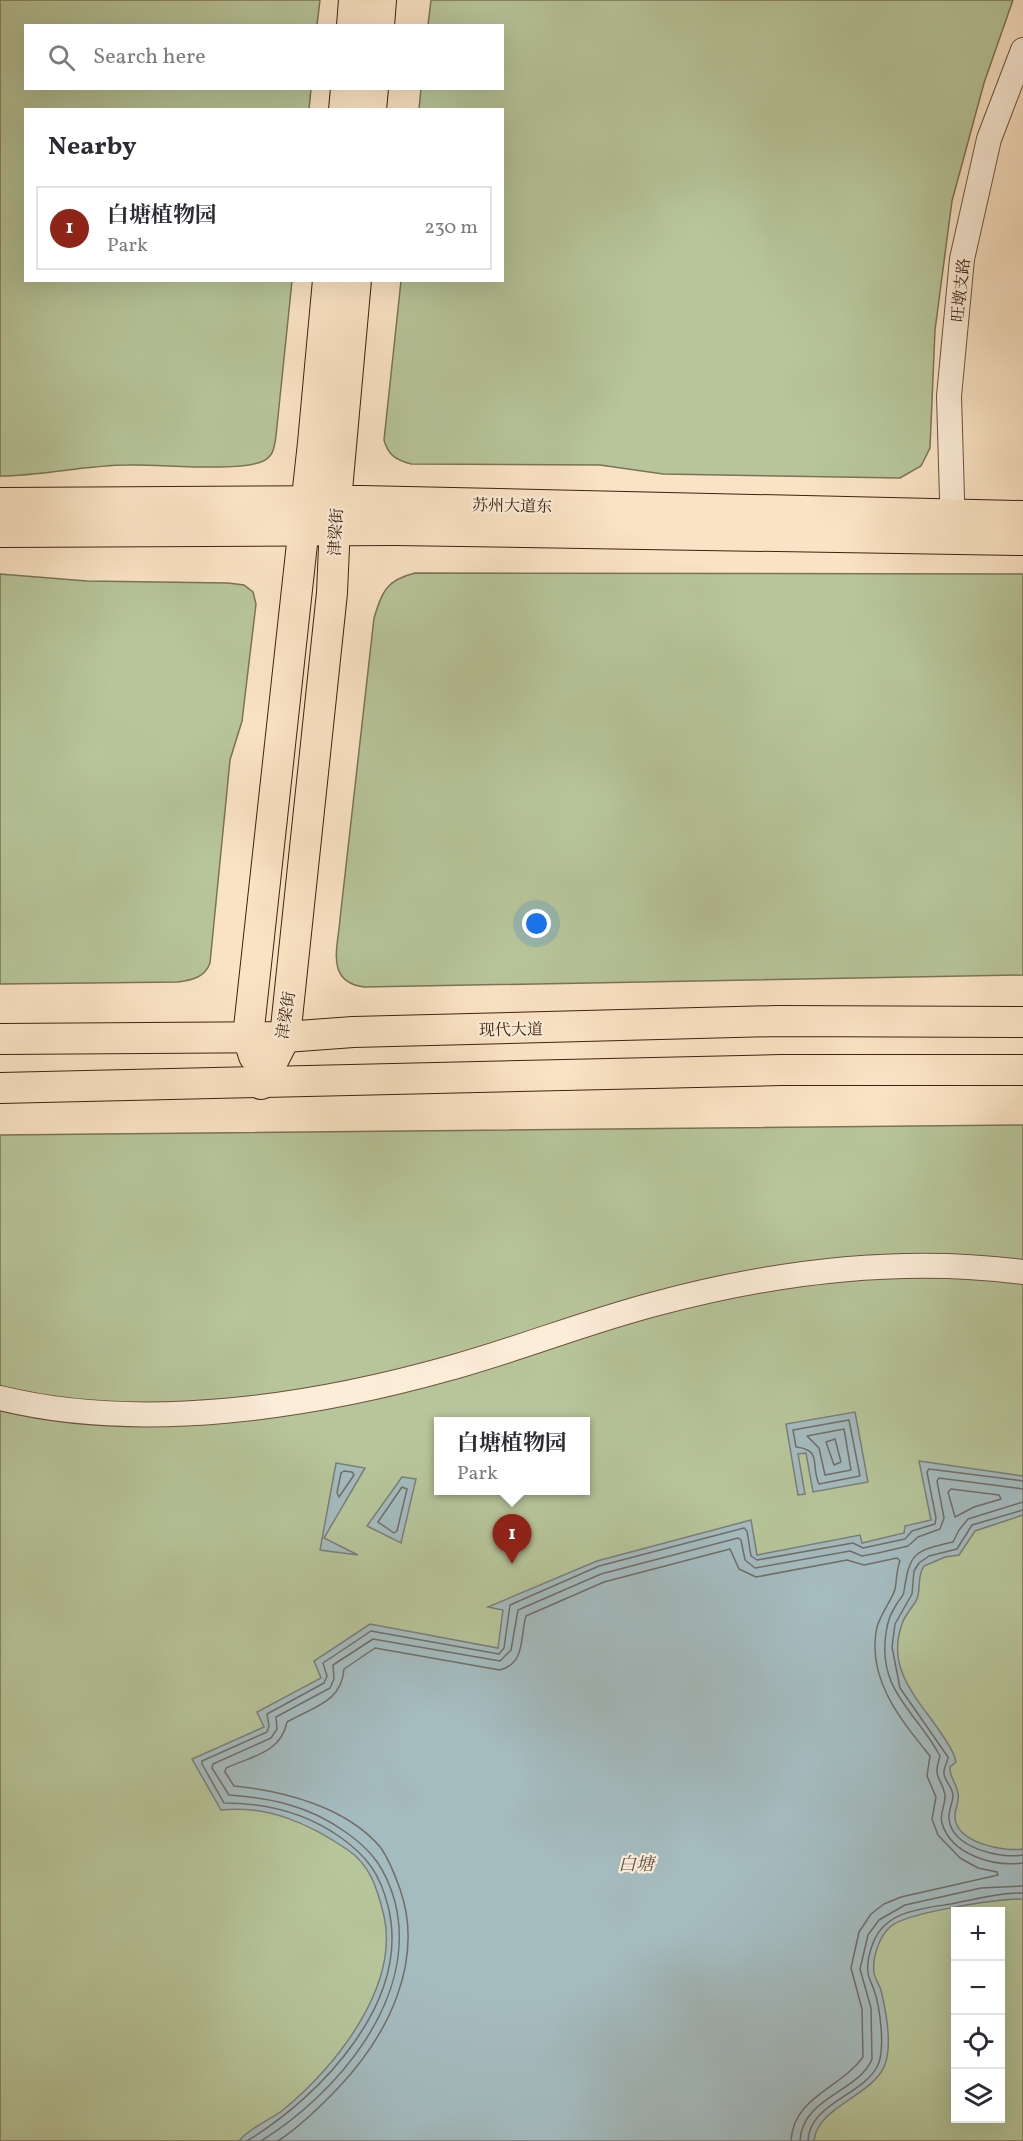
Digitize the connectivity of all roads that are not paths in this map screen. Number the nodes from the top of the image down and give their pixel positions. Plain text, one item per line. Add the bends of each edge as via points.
1 (354, 0) edge
2 (381, 0) edge
3 (352, 24) edge
4 (379, 24) edge
5 (1023, 50) edge
6 (346, 90) edge
7 (373, 90) edge
8 (344, 108) edge
9 (371, 108) edge
10 (328, 282) edge
11 (356, 282) edge
12 (0, 503) edge
13 (305, 515) junction
14 (336, 515) junction
15 (1023, 516) edge
16 (953, 528) junction
17 (0, 532) edge
18 (1023, 540) edge
19 (1023, 1022) edge
20 (248, 1037) junction
21 (285, 1037) junction
22 (0, 1039) edge
23 (1023, 1070) edge
24 (261, 1084) junction
25 (0, 1088) edge
26 (1023, 1272) edge
27 (0, 1398) edge

1 - 3 main road
2 - 4 main road
5 - 16 street, 旺墩支路 via 989,139 962,259 949,396
6 - 8 main road
7 - 9 main road
10 - 13 main road, 津梁街
11 - 14 main road, 津梁街
12 - 13 main road, 苏州大道东
13 - 14 main road, 苏州大道东
13 - 17 main road, 苏州大道东
13 - 20 main road, 津梁街
14 - 16 main road, 苏州大道东
14 - 21 main road, 津梁街 via 332,593
15 - 16 main road, 苏州大道东
16 - 18 main road, 苏州大道东
19 - 21 main road, 现代大道 via 777,1021
20 - 21 main road, 现代大道
20 - 22 main road, 现代大道
20 - 24 main road, 津梁街
21 - 24 main road, 津梁街
23 - 24 main road via 781,1070
24 - 25 main road
26 - 27 street via 894,1266 741,1284 651,1305 414,1378 271,1405 206,1411 116,1412

